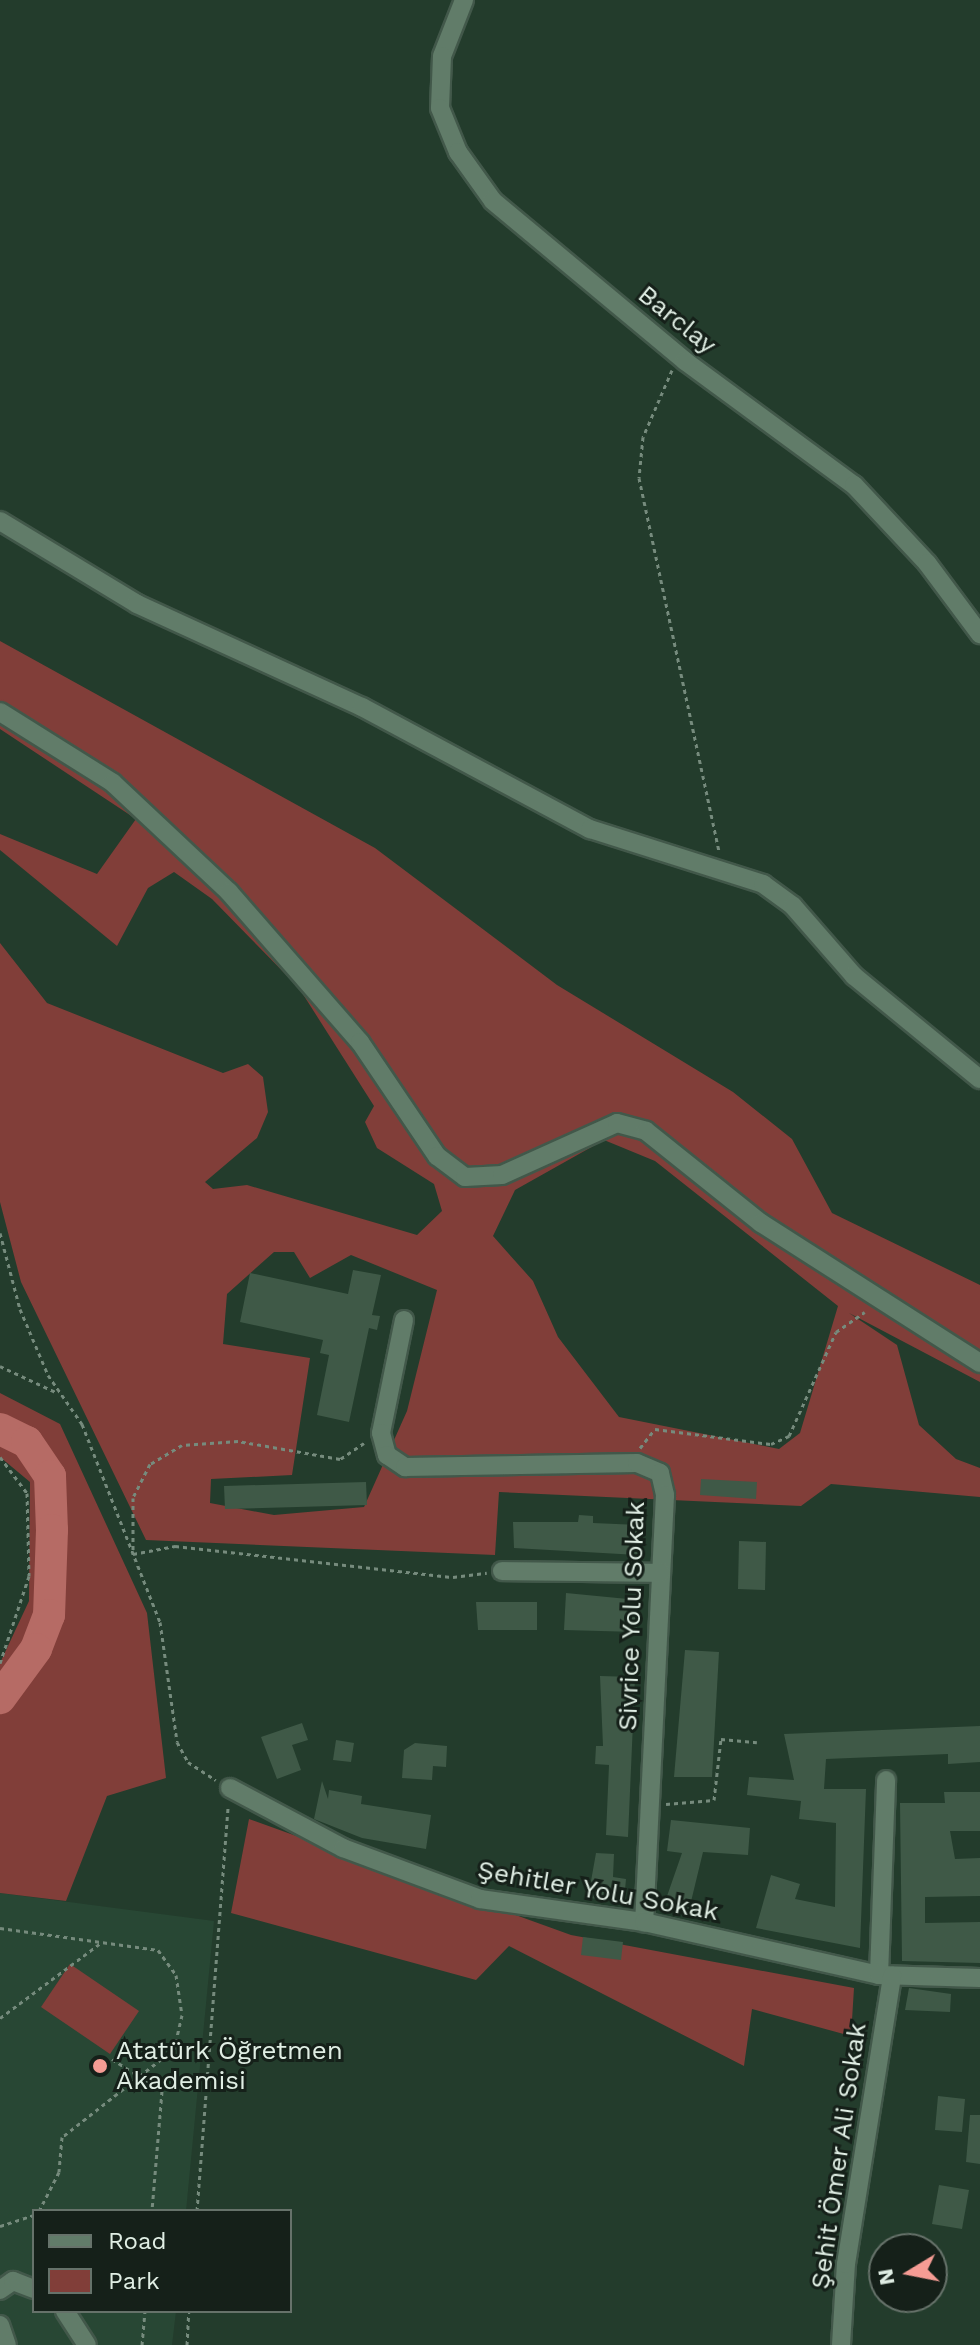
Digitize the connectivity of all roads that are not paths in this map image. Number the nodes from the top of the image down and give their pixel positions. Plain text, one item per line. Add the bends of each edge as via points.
1 (464, 0) edge
2 (0, 521) edge
3 (980, 634) edge
4 (0, 712) edge
5 (980, 1079) edge
6 (404, 1320) dead end
7 (980, 1363) edge
8 (502, 1571) road end
9 (661, 1573) junction
10 (886, 1780) dead end
11 (230, 1788) road end
12 (644, 1922) junction
13 (886, 1976) junction
14 (980, 1978) edge
15 (32, 2288) edge
16 (0, 2290) edge
17 (66, 2313) edge
18 (0, 2325) edge
19 (7, 2345) edge
20 (87, 2345) edge
21 (841, 2345) edge

1 - 3 street, Barclay via 442,56 440,108 458,152 493,201 679,356 854,485 927,563
2 - 5 street via 137,604 362,707 590,829 763,884 793,906 854,976
4 - 7 street via 113,783 229,892 360,1042 437,1156 465,1177 502,1175 617,1123 646,1131 761,1223
6 - 9 street, Sivrice Yolu Sokak via 381,1433 387,1455 405,1467 637,1463 660,1473 665,1495
8 - 9 street
9 - 12 street, Sivrice Yolu Sokak
10 - 13 street, Şehit Ömer Ali Sokak
11 - 12 street, Şehitler Yolu Sokak via 343,1848 480,1899
12 - 13 street, Şehitler Yolu Sokak
13 - 14 street, Şehitler Yolu Sokak
13 - 21 street, Şehit Ömer Ali Sokak via 847,2251
15 - 16 street via 13,2281
17 - 20 street
18 - 19 street

